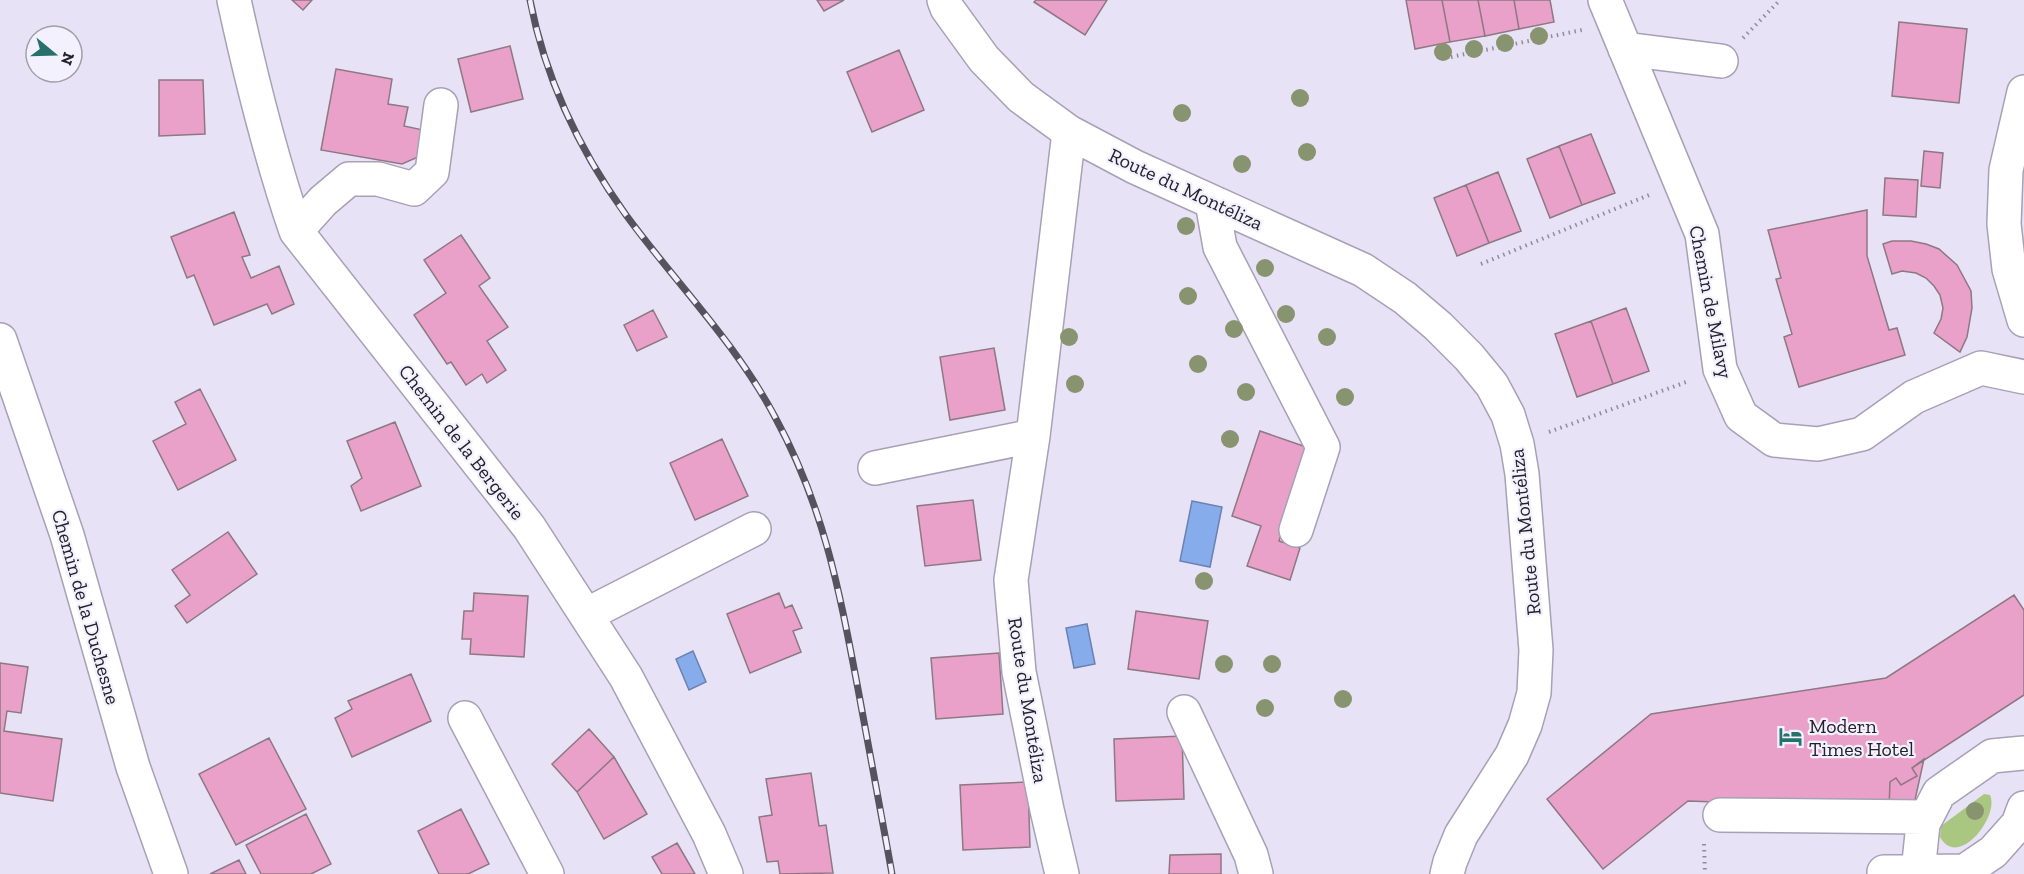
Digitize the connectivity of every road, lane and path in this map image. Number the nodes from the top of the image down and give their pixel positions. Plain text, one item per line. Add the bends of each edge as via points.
1 (234, 0) edge
2 (944, 0) edge
3 (1780, 0) edge
4 (1615, 24) edge
5 (1451, 57) dead end
6 (1721, 61) joint
7 (2024, 92) edge
8 (441, 105) dead end
9 (1070, 132) junction
10 (1680, 175) junction
11 (1212, 202) junction
12 (296, 231) junction
13 (1481, 264) dead end
14 (2024, 320) edge
15 (0, 340) edge
16 (1720, 369) junction
17 (2024, 377) edge
18 (1546, 433) dead end
19 (1033, 436) junction
20 (875, 468) dead end
21 (754, 529) dead end
22 (1296, 530) dead end
23 (586, 615) junction
24 (1184, 712) dead end
25 (465, 718) dead end
26 (2024, 753) edge
27 (2024, 808) edge
28 (1720, 815) dead end
29 (1865, 815) junction
30 (1926, 818) junction
31 (1919, 861) junction
32 (1884, 872) dead end
33 (171, 874) edge
34 (547, 874) edge
35 (726, 874) edge
36 (1062, 874) edge
37 (1256, 874) edge
38 (1448, 874) edge

1 - 12 street, Chemin de la Bergerie via 277,178
2 - 9 street, Route du Montéliza via 984,59 1013,90
3 - 6 path
4 - 5 path
4 - 6 street
4 - 10 street, Chemin de Milavy
7 - 14 street via 2007,170 2004,224 2009,269
8 - 12 street via 432,172 414,189 378,179 349,179 322,201
9 - 11 street, Route du Montéliza
9 - 19 street, Route du Montéliza
10 - 13 path
10 - 16 street, Chemin de Milavy via 1702,234
11 - 22 street via 1220,248 1323,447
11 - 38 street, Route du Montéliza via 1362,270 1405,298 1469,357 1492,385 1508,415 1522,474 1536,650 1534,693 1512,755 1461,835
12 - 23 street, Chemin de la Bergerie via 529,527
15 - 33 street, Chemin de la Duchesne via 67,535 132,767
16 - 17 street, Chemin de Milavy via 1741,416 1774,440 1818,444 1862,434 1914,397 1981,368
16 - 18 path
19 - 20 street
19 - 36 street, Route du Montéliza via 1011,580 1019,672
21 - 23 street
23 - 35 street, Chemin de la Bergerie via 626,677
24 - 37 street via 1251,855
25 - 34 street
26 - 30 street via 1992,756 1939,793
27 - 31 street via 2018,824 1993,852 1965,871
28 - 29 street
29 - 30 street
29 - 31 street
30 - 31 street
31 - 32 street

